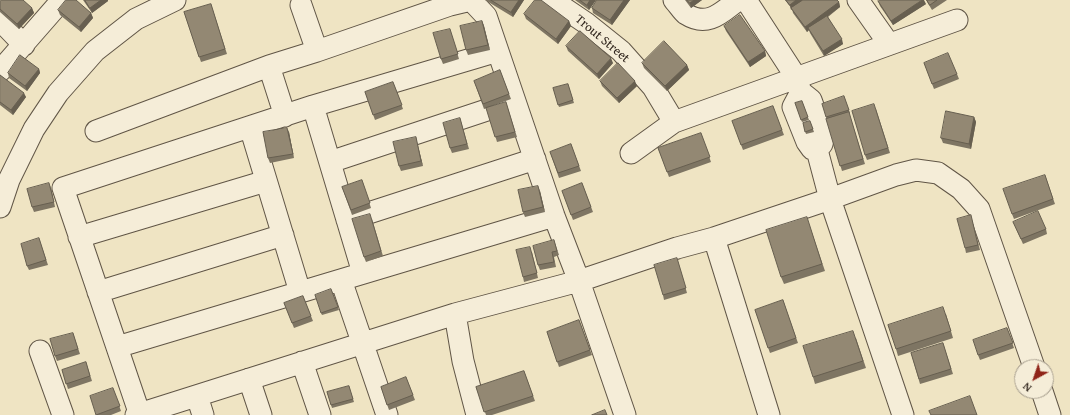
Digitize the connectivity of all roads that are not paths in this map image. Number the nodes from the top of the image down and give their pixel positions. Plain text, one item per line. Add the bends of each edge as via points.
1 (62, 0) edge
2 (175, 0) edge
3 (552, 0) edge
4 (674, 0) edge
5 (738, 0) edge
6 (746, 0) edge
7 (858, 0) edge
8 (301, 5) dead end
9 (0, 20) edge
10 (957, 20) dead end
11 (889, 44) junction
12 (24, 45) junction
13 (317, 51) junction
14 (498, 51) junction
15 (269, 66) junction
16 (0, 71) edge
17 (799, 85) junction
18 (515, 100) junction
19 (313, 106) junction
20 (285, 116) junction
21 (674, 122) junction
22 (250, 127) junction
23 (96, 131) dead end
24 (631, 153) dead end
25 (535, 159) junction
26 (330, 162) junction
27 (266, 181) junction
28 (830, 199) junction
29 (0, 208) edge
30 (554, 216) junction
31 (347, 220) junction
32 (283, 235) junction
33 (79, 237) junction
34 (714, 238) junction
35 (363, 273) junction
36 (341, 280) junction
37 (579, 281) junction
38 (98, 292) junction
39 (300, 292) junction
40 (456, 314) junction
41 (363, 342) junction
42 (117, 347) junction
43 (40, 351) dead end
44 (1031, 359) edge
45 (302, 362) junction
46 (249, 379) junction
47 (1045, 399) edge
48 (200, 405) edge
49 (63, 415) edge
50 (139, 415) edge
51 (261, 415) edge
52 (320, 415) edge
53 (387, 415) edge
54 (477, 415) edge
55 (625, 415) edge
56 (769, 415) edge
57 (903, 415) edge
58 (1050, 415) edge

1 - 12 street
2 - 29 street via 136,19 94,51 58,93 34,129 9,180
3 - 21 street, Trout Street via 621,51 653,87
4 - 5 street via 686,14 699,20 712,19
6 - 17 street
7 - 11 street
8 - 13 street
9 - 12 street
10 - 11 street
11 - 17 street
12 - 16 street
13 - 14 street via 471,0 486,16
13 - 15 street
14 - 18 street
14 - 19 street
15 - 20 street
15 - 23 street
17 - 21 street
17 - 28 street via 811,100 824,136 817,150
18 - 25 street
18 - 26 street
19 - 20 street
19 - 26 street
20 - 22 street
21 - 24 street
22 - 27 street
22 - 33 street via 63,188
25 - 30 street
25 - 31 street
26 - 31 street
27 - 32 street
27 - 33 street
28 - 34 street
28 - 44 street via 916,170 938,173 961,189 979,209
28 - 57 street
30 - 35 street
30 - 37 street
31 - 35 street
32 - 38 street
32 - 39 street
33 - 38 street
34 - 37 street
34 - 56 street
35 - 36 street
36 - 39 street
36 - 41 street
37 - 40 street
37 - 55 street
38 - 42 street
39 - 42 street
40 - 41 street
40 - 54 street via 463,360
41 - 45 street
41 - 53 street
42 - 50 street
43 - 49 street
45 - 46 street
45 - 52 street
46 - 48 street
46 - 51 street
47 - 58 street
48 - 50 street

